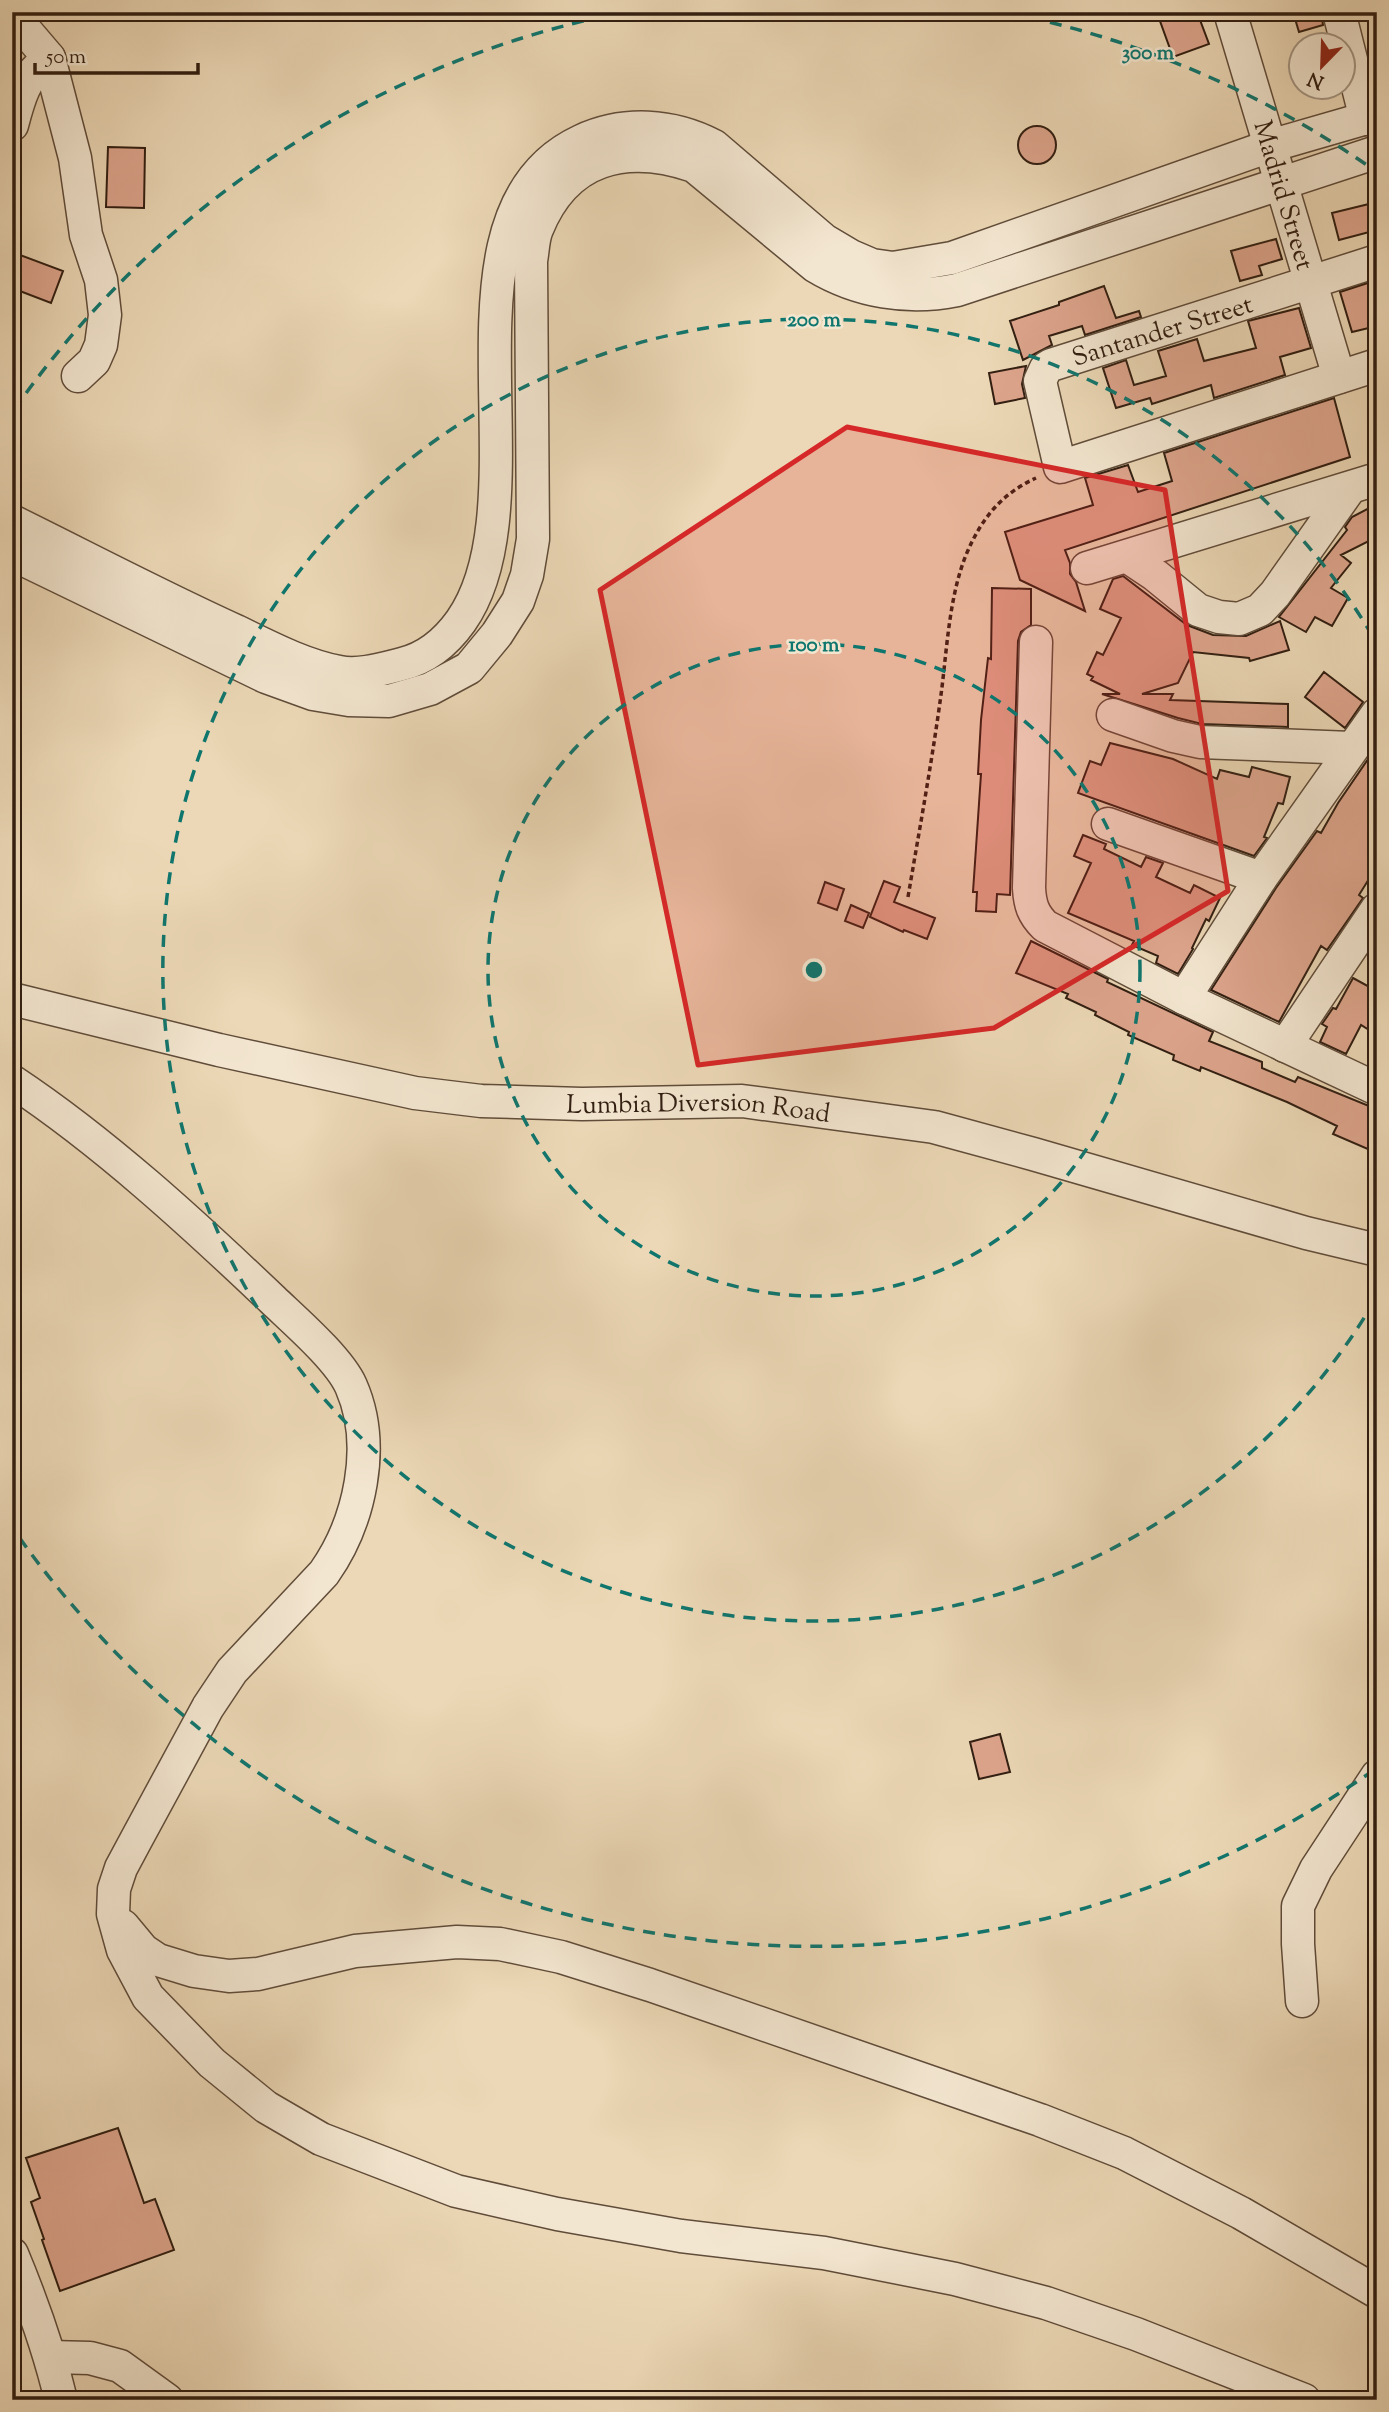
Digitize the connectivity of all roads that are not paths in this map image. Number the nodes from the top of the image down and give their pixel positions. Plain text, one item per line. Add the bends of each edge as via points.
1 (1230, 12) edge
2 (1339, 12) edge
3 (26, 23) edge
4 (32, 64) edge
5 (1371, 117) edge
6 (12, 125) edge
7 (1270, 146) junction
8 (1377, 152) edge
9 (1281, 183) junction
10 (1026, 230) junction
11 (1377, 261) edge
12 (1039, 262) junction
13 (1312, 283) junction
14 (1377, 365) edge
15 (78, 376) dead end
16 (1339, 377) junction
17 (1364, 483) edge
18 (12, 521) edge
19 (12, 554) edge
20 (1128, 556) junction
21 (1087, 568) dead end
22 (1037, 642) dead end
23 (1377, 714) edge
24 (1113, 715) dead end
25 (1351, 748) junction
26 (1108, 824) dead end
27 (1261, 878) junction
28 (1377, 909) edge
29 (1184, 998) junction
30 (12, 999) edge
31 (1285, 1046) junction
32 (12, 1081) edge
33 (1377, 1089) edge
34 (1377, 1250) edge
35 (1377, 1776) edge
36 (113, 1914) junction
37 (1302, 2001) dead end
38 (12, 2254) edge
39 (1377, 2292) edge
40 (50, 2357) junction
41 (156, 2397) edge
42 (61, 2400) edge
43 (1304, 2400) edge

1 - 7 street, Madrid Street
2 - 5 street
3 - 4 street
4 - 6 street
4 - 15 street via 75,158 86,235 101,280 106,315 101,345 94,361
5 - 7 street
7 - 9 street, Madrid Street
7 - 10 street
8 - 9 street
9 - 12 street
9 - 13 street, Madrid Street
10 - 12 street
10 - 18 street via 941,261 893,268 873,265 824,240 715,146 697,137 647,126 611,131 563,149 520,197 501,262 494,513 484,577 455,629 414,661 374,671 343,673 322,668 195,612
11 - 13 street, Santander Street
12 - 19 street via 931,296 865,288 814,266 694,166 626,155 586,169 562,188 547,210 536,230 531,261 533,538 518,601 469,668 430,689 389,701 313,694 266,677
13 - 16 street, Madrid Street
13 - 16 street, Santander Street via 1046,368 1041,389 1060,467
14 - 16 street
17 - 20 street
17 - 20 street via 1260,610 1239,619 1198,610
20 - 21 street
22 - 29 street via 1030,906 1045,926
23 - 25 street
24 - 25 street via 1200,742
25 - 27 street
26 - 27 street
27 - 29 street
28 - 31 street
29 - 31 street
30 - 34 street, Lumbia Diversion Road via 415,1093 481,1101 582,1104 743,1101 934,1127
31 - 33 street
32 - 36 street via 158,1195 298,1323 350,1384 358,1408 364,1464 339,1550 324,1573 232,1671 208,1707 121,1868
35 - 37 street via 1316,1869 1298,1906
36 - 39 street via 143,1950 158,1960 229,1976 258,1974 355,1951 457,1942 500,1944 561,1957 1125,2153
36 - 43 street via 123,1950 148,1997 212,2063 266,2107 321,2139 379,2163 456,2191 557,2214 681,2236 824,2253 956,2279 1136,2334
38 - 40 street
40 - 41 street via 90,2358 120,2366
40 - 42 street

